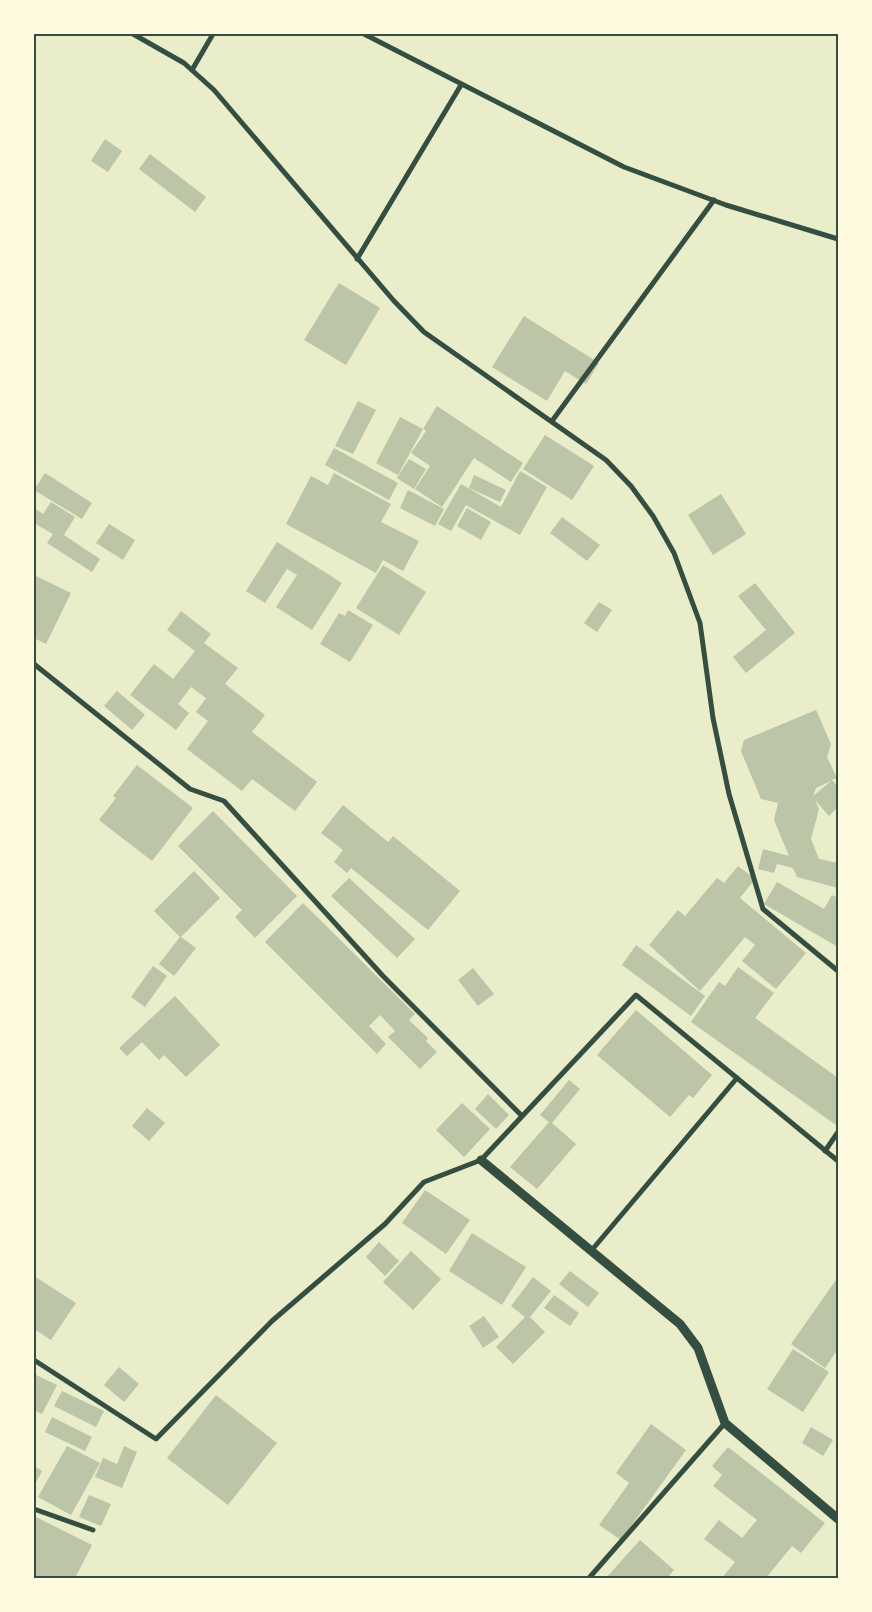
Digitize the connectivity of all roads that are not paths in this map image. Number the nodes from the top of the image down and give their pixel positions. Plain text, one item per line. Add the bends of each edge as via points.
1 (133, 34) edge
2 (213, 34) edge
3 (364, 34) edge
4 (192, 70) junction
5 (461, 85) junction
6 (714, 200) junction
7 (838, 239) edge
8 (357, 259) junction
9 (552, 421) junction
10 (34, 664) edge
11 (838, 971) edge
12 (737, 1078) junction
13 (522, 1116) junction
14 (838, 1132) edge
15 (825, 1151) junction
16 (481, 1160) junction
17 (838, 1161) edge
18 (591, 1251) junction
19 (34, 1360) edge
20 (725, 1424) junction
21 (34, 1509) edge
22 (838, 1519) edge
23 (93, 1530) dead end
24 (589, 1578) edge

1 - 4 street
2 - 4 street
3 - 5 street
4 - 8 street via 214,90
5 - 6 street via 624,167
5 - 8 street
6 - 7 street
6 - 9 street
8 - 9 street via 424,332
9 - 11 street via 606,460 631,486 674,553 700,623 712,718 762,910
10 - 13 street via 190,789 224,801 383,976
12 - 13 street via 636,995
12 - 15 street
12 - 18 street
13 - 16 street
14 - 15 street
15 - 17 street
16 - 18 street
16 - 19 street via 424,1182 385,1224 272,1321 156,1439
18 - 20 street via 680,1324 698,1348
20 - 22 street
20 - 24 street
21 - 23 street

